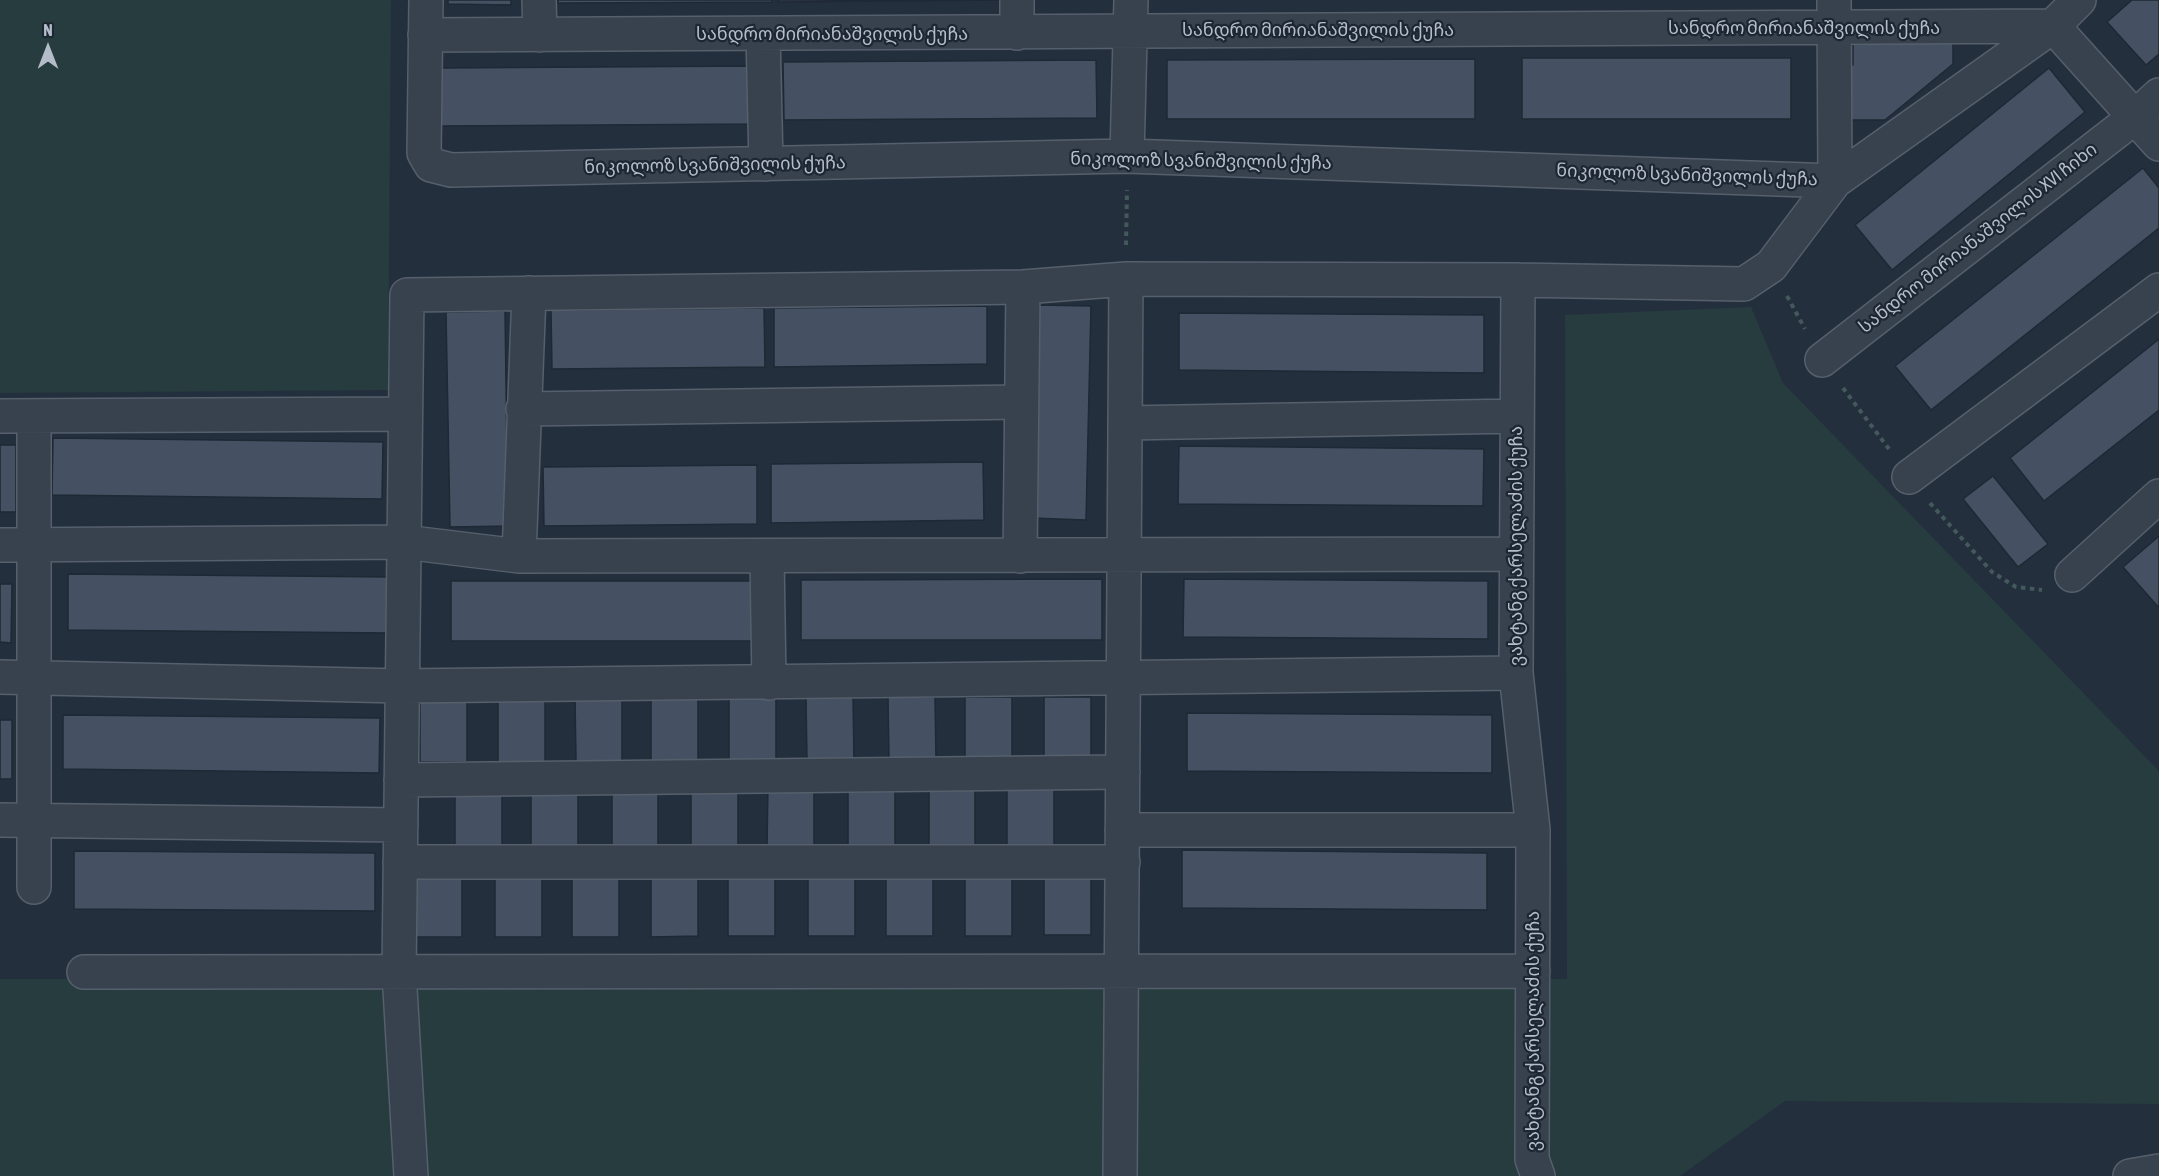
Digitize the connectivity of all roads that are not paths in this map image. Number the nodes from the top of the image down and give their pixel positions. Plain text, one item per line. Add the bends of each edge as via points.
1 (426, 0) edge
2 (539, 0) edge
3 (1017, 0) edge
4 (2079, 0) edge
5 (1834, 14) edge
6 (1131, 16) edge
7 (2053, 26) junction
8 (1017, 33) junction
9 (540, 34) junction
10 (763, 34) junction
11 (425, 35) junction
12 (2159, 95) edge
13 (2135, 117) junction
14 (2159, 144) edge
15 (1127, 156) junction
16 (766, 164) junction
17 (1834, 181) junction
18 (1126, 279) junction
19 (1518, 280) junction
20 (1023, 287) junction
21 (2159, 290) edge
22 (529, 293) junction
23 (1821, 360) dead end
24 (1021, 402) junction
25 (523, 409) junction
26 (405, 414) junction
27 (0, 416) edge
28 (34, 416) junction
29 (1517, 416) junction
30 (1125, 423) junction
31 (1910, 477) dead end
32 (2159, 496) edge
33 (404, 542) junction
34 (0, 545) edge
35 (35, 545) junction
36 (1516, 554) junction
37 (519, 556) junction
38 (767, 556) junction
39 (1020, 556) junction
40 (1124, 556) junction
41 (2072, 575) dead end
42 (1516, 673) junction
43 (0, 677) edge
44 (34, 677) junction
45 (1124, 679) junction
46 (769, 683) junction
47 (402, 686) junction
48 (1123, 772) junction
49 (401, 780) junction
50 (34, 819) junction
51 (0, 820) edge
52 (400, 825) junction
53 (1122, 830) junction
54 (1533, 830) junction
55 (400, 862) junction
56 (1123, 862) junction
57 (34, 887) dead end
58 (1121, 971) junction
59 (1533, 971) junction
60 (84, 972) dead end
61 (399, 972) junction
62 (2159, 1171) edge
63 (411, 1176) edge
64 (1120, 1176) edge
65 (1538, 1176) edge
66 (2130, 1176) edge

1 - 11 street, ნიკოლოზ სვანიშვილის ქუჩა
2 - 9 street
3 - 8 street
4 - 7 street, ნიკოლოზ სვანიშვილის ქუჩა
5 - 6 street, სანდრო მირიანაშვილის ქუჩა
5 - 7 street, სანდრო მირიანაშვილის ქუჩა
5 - 17 street
6 - 8 street, სანდრო მირიანაშვილის ქუჩა
6 - 15 street
7 - 13 street
7 - 17 street, ნიკოლოზ სვანიშვილის ქუჩა
8 - 10 street, სანდრო მირიანაშვილის ქუჩა
9 - 10 street, სანდრო მირიანაშვილის ქუჩა
9 - 11 street, სანდრო მირიანაშვილის ქუჩა
10 - 16 street
11 - 16 street, ნიკოლოზ სვანიშვილის ქუჩა via 424,153 431,165 451,170
12 - 13 street, სანდრო მირიანაშვილის XVI ჩიხი
13 - 14 street
13 - 23 street, სანდრო მირიანაშვილის XVI ჩიხი
15 - 16 street, ნიკოლოზ სვანიშვილის ქუჩა
15 - 17 street, ნიკოლოზ სვანიშვილის ქუჩა
17 - 19 street via 1771,266 1744,284
18 - 19 street
18 - 20 street
18 - 30 street
19 - 29 street, ვახტანგ ქარსელაძის ქუჩა
20 - 22 street
20 - 24 street
21 - 31 street
22 - 25 street
22 - 26 street via 407,295
24 - 25 street
24 - 39 street
25 - 37 street
26 - 28 street
26 - 33 street
27 - 28 street
28 - 35 street
29 - 30 street
29 - 36 street, ვახტანგ ქარსელაძის ქუჩა
30 - 40 street
32 - 41 street
33 - 35 street
33 - 37 street
33 - 47 street
34 - 35 street
35 - 44 street
36 - 40 street
36 - 42 street, ვახტანგ ქარსელაძის ქუჩა
37 - 38 street
38 - 39 street
38 - 46 street
39 - 40 street
40 - 45 street
42 - 45 street
42 - 54 street, ვახტანგ ქარსელაძის ქუჩა
43 - 44 street
44 - 47 street
44 - 50 street
45 - 46 street
45 - 48 street
46 - 47 street
47 - 49 street
48 - 49 street
48 - 53 street
49 - 52 street
50 - 51 street
50 - 52 street
50 - 57 street
52 - 55 street
53 - 54 street
53 - 56 street
54 - 59 street, ვახტანგ ქარსელაძის ქუჩა
55 - 56 street
55 - 61 street
56 - 58 street
58 - 59 street
58 - 61 street
58 - 64 street
59 - 65 street, ვახტანგ ქარსელაძის ქუჩა via 1532,1159
60 - 61 street
61 - 63 street
62 - 66 street

